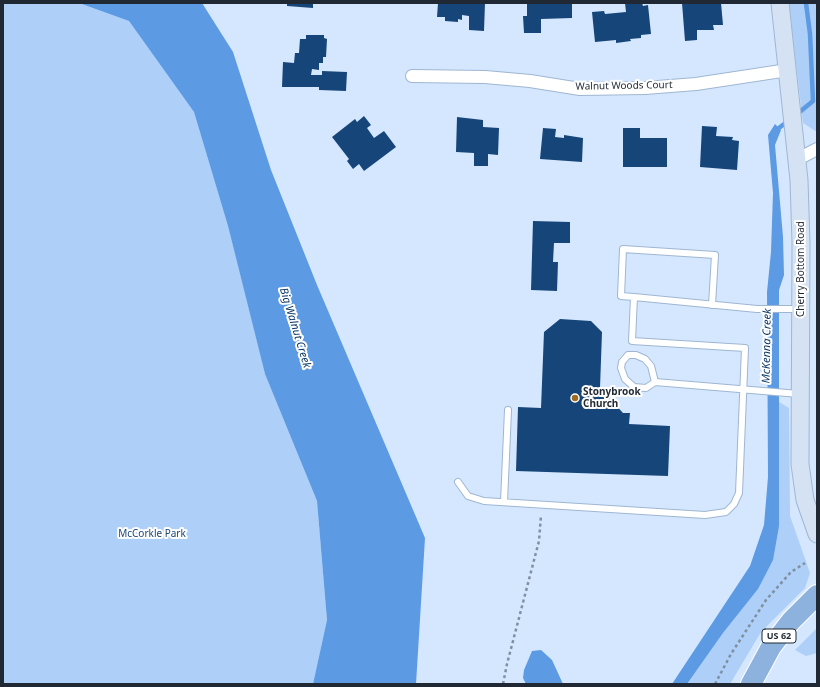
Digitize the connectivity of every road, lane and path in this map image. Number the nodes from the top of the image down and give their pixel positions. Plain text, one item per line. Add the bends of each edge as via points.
1 (780, 3) edge
2 (788, 70) junction
3 (412, 76) dead end
4 (817, 149) edge
5 (798, 159) junction
6 (634, 297) junction
7 (712, 305) junction
8 (795, 309) junction
9 (655, 382) junction
10 (743, 389) junction
11 (794, 394) junction
12 (508, 410) dead end
13 (458, 482) dead end
14 (504, 502) junction
15 (542, 505) junction
16 (817, 534) edge
17 (805, 563) dead end
18 (817, 595) edge
19 (504, 684) edge
20 (714, 684) edge
21 (751, 684) edge

1 - 2 main road, Cherry Bottom Road
2 - 3 street, Walnut Woods Court via 696,84 645,88 580,89 485,77
2 - 5 main road, Cherry Bottom Road
4 - 5 street
5 - 8 main road, Cherry Bottom Road via 801,243
6 - 7 lane
6 - 7 lane via 621,296 623,250 715,255
6 - 10 lane via 632,341 745,348
7 - 8 lane
8 - 11 main road, Cherry Bottom Road
9 - 9 lane via 646,388 634,387 625,379 621,368 622,362 628,355 645,359 651,366
9 - 10 lane
10 - 11 lane
10 - 15 lane via 739,492 734,504 726,512 705,515
11 - 16 main road, Cherry Bottom Road via 800,464 806,500
12 - 14 lane
13 - 14 lane via 468,496 484,501
14 - 15 lane
15 - 19 path via 539,541
17 - 20 path via 791,572 766,600
18 - 21 highway, US 62 via 791,621 771,647

